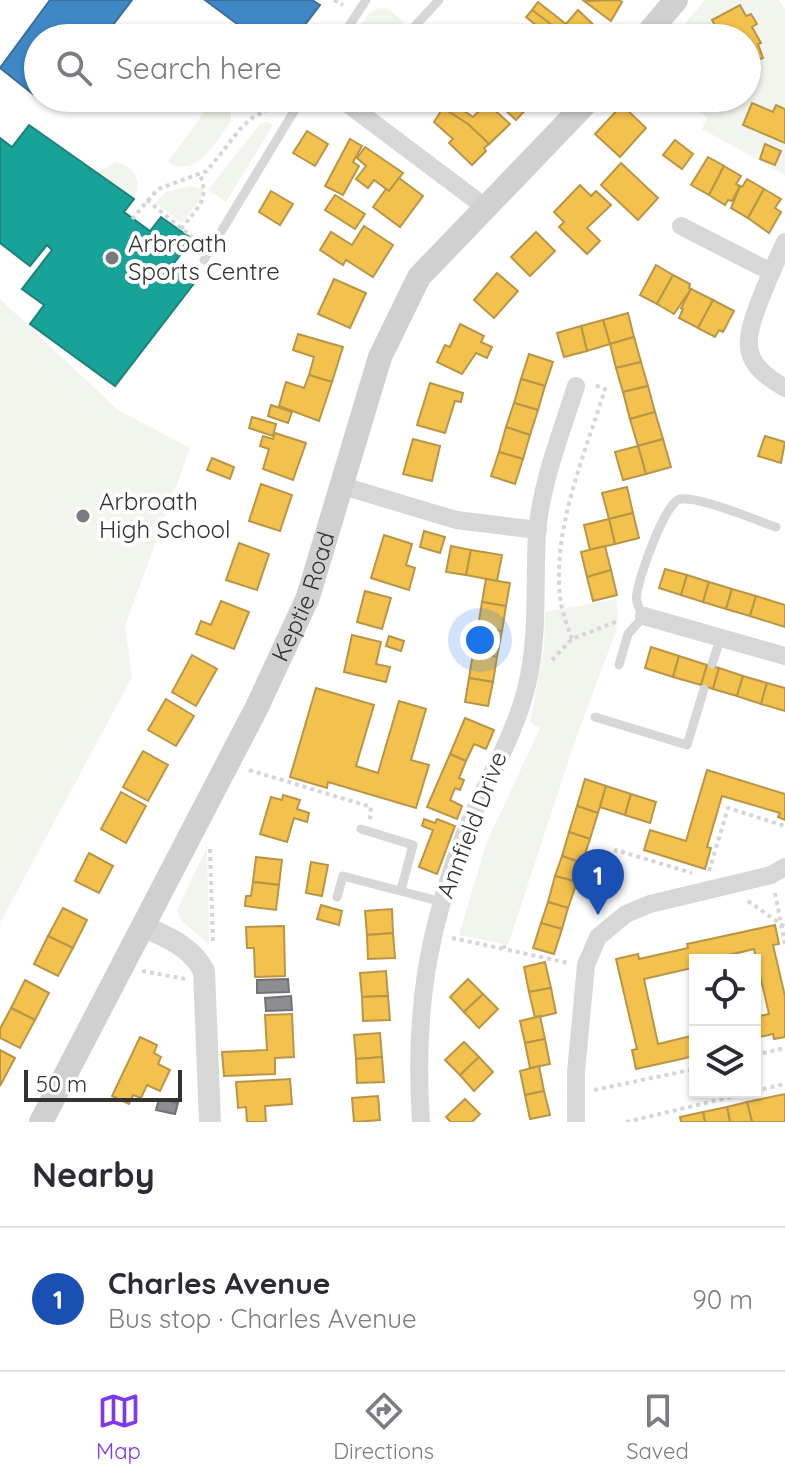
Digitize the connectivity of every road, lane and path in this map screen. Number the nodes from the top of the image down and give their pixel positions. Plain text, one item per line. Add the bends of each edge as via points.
1 (334, 0) edge
2 (366, 0) edge
3 (439, 0) edge
4 (676, 0) edge
5 (343, 5) dead end
6 (350, 24) edge
7 (417, 24) edge
8 (656, 24) edge
9 (263, 112) edge
10 (293, 112) edge
11 (361, 112) edge
12 (577, 112) edge
13 (200, 174) junction
14 (147, 200) junction
15 (485, 207) junction
16 (132, 219) dead end
17 (681, 226) dead end
18 (181, 229) junction
19 (785, 242) edge
20 (206, 255) joint
21 (771, 272) junction
22 (576, 386) joint
23 (785, 388) edge
24 (343, 486) junction
25 (776, 527) dead end
26 (538, 530) junction
27 (644, 616) junction
28 (721, 637) junction
29 (572, 639) junction
30 (785, 656) edge
31 (712, 664) dead end
32 (619, 665) dead end
33 (527, 686) junction
34 (704, 689) dead end
35 (595, 717) dead end
36 (228, 763) junction
37 (371, 807) dead end
38 (198, 821) junction
39 (785, 826) edge
40 (361, 829) dead end
41 (778, 871) edge
42 (709, 884) junction
43 (738, 884) junction
44 (401, 890) junction
45 (337, 897) dead end
46 (442, 902) junction
47 (143, 926) junction
48 (783, 927) edge
49 (432, 933) junction
50 (598, 937) junction
51 (785, 944) edge
52 (124, 964) junction
53 (586, 965) junction
54 (204, 971) junction
55 (785, 1048) edge
56 (761, 1054) edge
57 (689, 1070) edge
58 (785, 1084) edge
59 (761, 1090) edge
60 (576, 1092) junction
61 (728, 1098) edge
62 (41, 1122) edge
63 (210, 1122) edge
64 (421, 1122) edge
65 (576, 1122) edge
66 (626, 1122) edge

1 - 5 path
2 - 6 lane
3 - 7 lane
4 - 8 main road
9 - 13 path via 241,128
10 - 20 lane
11 - 15 street
12 - 15 main road, Keptie Road
13 - 14 path via 172,182
13 - 18 path via 205,196
14 - 16 path
14 - 18 path
15 - 24 main road, Keptie Road via 419,277 380,357
17 - 21 street
18 - 20 path
19 - 21 street
21 - 23 street via 748,345 755,364
22 - 26 street, Annfield Drive
22 - 29 path via 587,381 605,389 565,527 561,604
24 - 26 street via 456,520
24 - 36 main road, Keptie Road via 308,597
25 - 27 lane via 696,500 671,504 636,594
26 - 33 street, Annfield Drive
27 - 28 street
27 - 29 path
27 - 32 lane via 628,634
28 - 30 street
28 - 31 lane
29 - 33 path
33 - 46 street, Annfield Drive via 464,835
34 - 35 lane via 687,745
36 - 37 path
36 - 38 main road, Keptie Road
38 - 47 main road, Keptie Road
38 - 54 path via 210,847 213,948
39 - 42 path via 728,808
40 - 44 lane via 413,845
41 - 43 street
41 - 48 path
42 - 43 street
42 - 50 street via 626,914
42 - 50 path via 616,850 598,906
43 - 48 path via 749,902
44 - 45 lane via 343,876
44 - 46 lane
46 - 49 street, Annfield Drive
47 - 52 main road, Keptie Road
47 - 54 street via 196,955
48 - 51 path
49 - 53 path
49 - 64 street, Annfield Drive via 419,1020
50 - 53 street
52 - 54 path via 185,979
52 - 62 main road, Keptie Road
53 - 60 street
54 - 63 street
55 - 56 path
57 - 60 path
58 - 59 path
60 - 65 street
61 - 66 path

